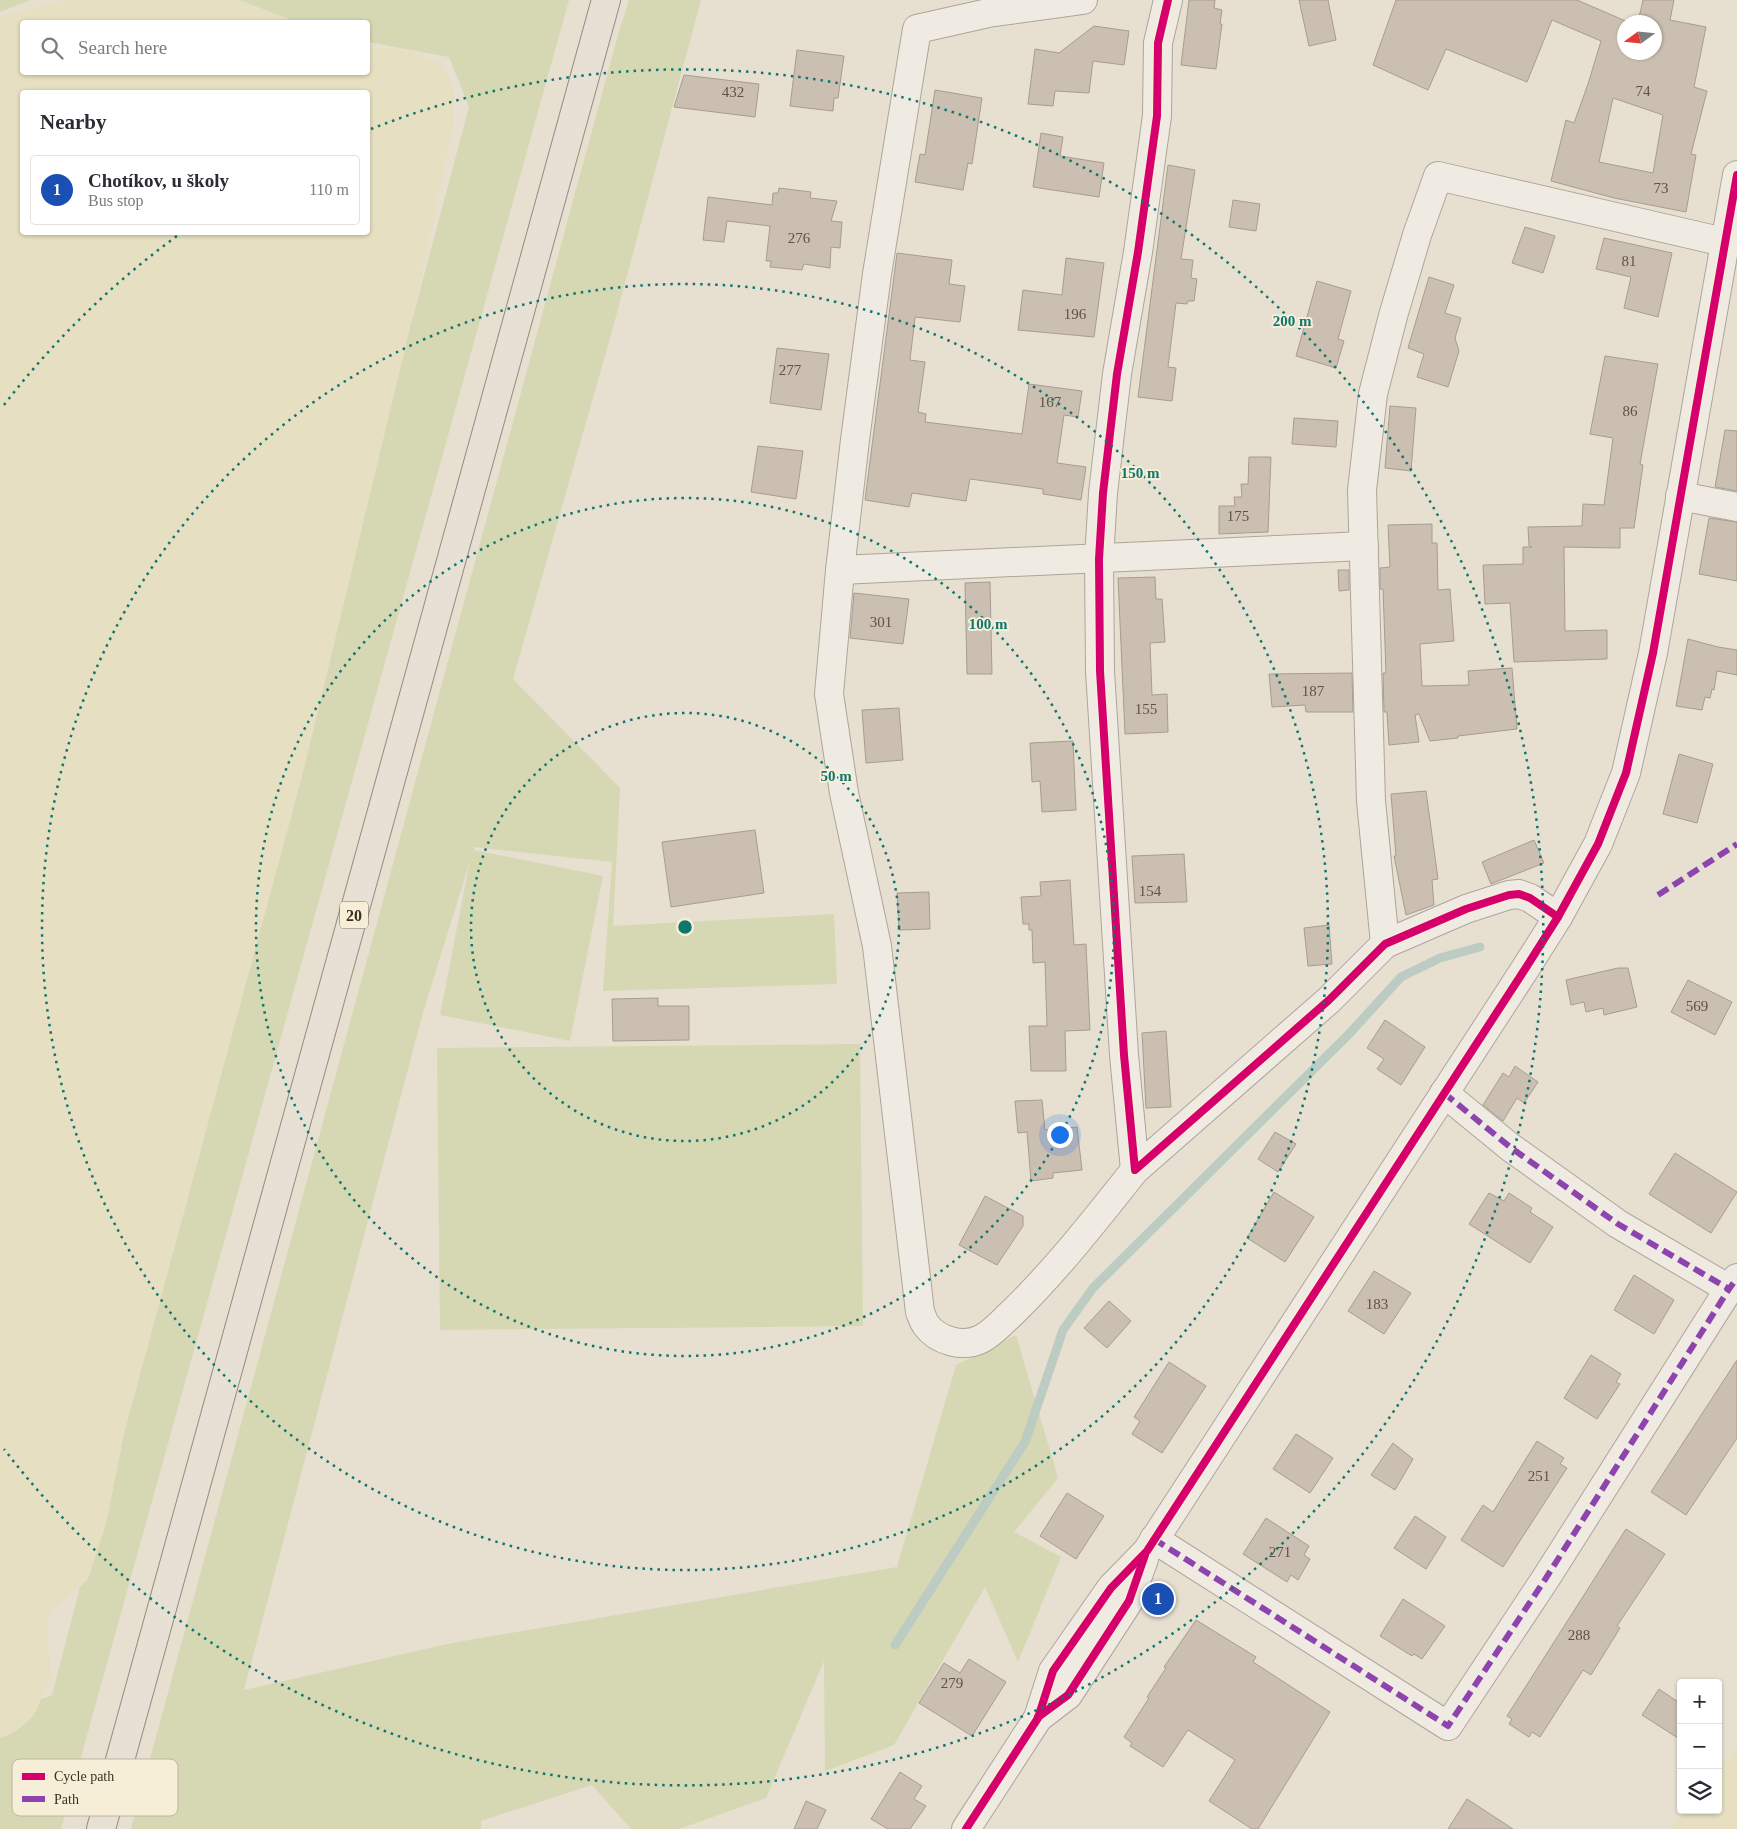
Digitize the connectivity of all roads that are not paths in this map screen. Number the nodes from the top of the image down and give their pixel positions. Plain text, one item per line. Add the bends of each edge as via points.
1 (606, 0) edge
2 (1083, 0) edge
3 (1168, 0) edge
4 (1737, 175) edge
5 (1724, 242) junction
6 (1680, 496) junction
7 (1737, 507) edge
8 (1364, 546) junction
9 (1099, 559) junction
10 (840, 570) junction
11 (1558, 917) junction
12 (1385, 944) junction
13 (1444, 1093) junction
14 (1134, 1170) junction
15 (1733, 1283) edge
16 (1150, 1545) junction
17 (120, 1759) edge
18 (105, 1816) edge
19 (101, 1829) edge
20 (966, 1829) edge

1 - 17 main road, 20
2 - 10 street via 988,12 917,29 877,274
3 - 9 street via 1158,43 1157,116 1117,374
4 - 5 street
5 - 6 street
5 - 8 street via 1438,176 1417,235 1373,394 1362,490
6 - 7 street
6 - 11 street via 1653,653 1626,773 1598,844
8 - 9 street
8 - 12 street via 1370,801
9 - 10 street
9 - 14 street via 1100,671
10 - 14 street via 829,694 844,793 877,946 920,1312 926,1325 937,1336 950,1342 969,1343 982,1339 1030,1295 1067,1254
11 - 12 street via 1530,898 1509,895 1466,909
11 - 13 street
12 - 14 street via 1329,1000
13 - 15 street via 1510,1147 1618,1224
13 - 16 street
15 - 16 street via 1448,1726
16 - 20 street via 1130,1601 1068,1695 1038,1718
18 - 19 main road, 20

